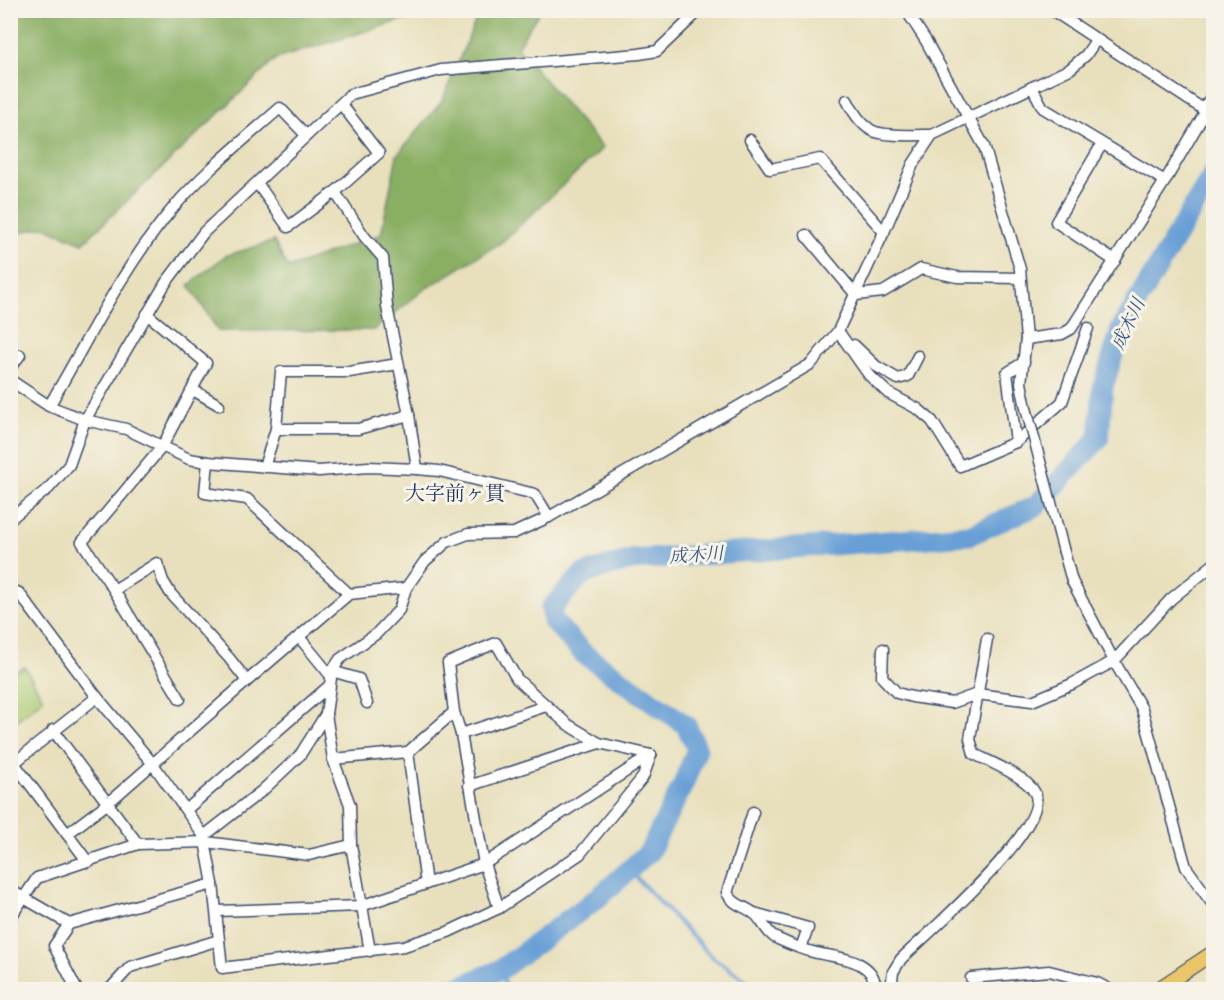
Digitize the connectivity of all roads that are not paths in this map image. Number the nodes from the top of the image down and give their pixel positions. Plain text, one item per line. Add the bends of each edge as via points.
1 (700, 10) edge
2 (906, 10) edge
3 (1052, 10) edge
4 (1096, 40) junction
5 (1032, 87) junction
6 (1214, 94) edge
7 (847, 100) dead end
8 (341, 104) junction
9 (1202, 109) junction
10 (967, 118) junction
11 (306, 135) junction
12 (932, 135) junction
13 (750, 140) dead end
14 (1102, 144) junction
15 (1165, 181) junction
16 (257, 183) junction
17 (335, 192) junction
18 (884, 232) junction
19 (806, 236) dead end
20 (1115, 261) junction
21 (1020, 278) junction
22 (856, 295) junction
23 (147, 314) junction
24 (1088, 328) dead end
25 (838, 331) junction
26 (1026, 339) junction
27 (20, 355) dead end
28 (918, 356) dead end
29 (1024, 362) junction
30 (398, 364) junction
31 (10, 368) edge
32 (10, 380) edge
33 (193, 390) junction
34 (219, 405) dead end
35 (49, 406) junction
36 (409, 414) junction
37 (85, 420) junction
38 (276, 429) junction
39 (1016, 442) junction
40 (162, 447) junction
41 (208, 462) junction
42 (264, 467) junction
43 (417, 469) junction
44 (549, 517) junction
45 (10, 519) edge
46 (1214, 564) edge
47 (406, 588) junction
48 (10, 590) edge
49 (114, 590) junction
50 (349, 594) junction
51 (299, 637) junction
52 (987, 639) dead end
53 (883, 649) dead end
54 (1114, 661) junction
55 (331, 678) junction
56 (247, 681) junction
57 (976, 694) junction
58 (97, 697) junction
59 (180, 699) dead end
60 (367, 703) dead end
61 (546, 706) junction
62 (454, 712) junction
63 (326, 714) junction
64 (53, 730) junction
65 (461, 734) junction
66 (599, 743) junction
67 (408, 752) junction
68 (651, 755) junction
69 (333, 759) junction
70 (153, 764) junction
71 (469, 786) junction
72 (108, 803) junction
73 (186, 810) junction
74 (753, 812) dead end
75 (67, 834) junction
76 (205, 839) junction
77 (138, 844) junction
78 (351, 845) junction
79 (88, 862) junction
80 (484, 864) junction
81 (213, 884) junction
82 (426, 884) junction
83 (10, 890) edge
84 (22, 898) junction
85 (361, 906) junction
86 (1214, 906) edge
87 (499, 908) junction
88 (217, 911) junction
89 (754, 913) junction
90 (10, 918) edge
91 (69, 924) junction
92 (219, 940) junction
93 (801, 948) junction
94 (370, 951) junction
95 (1214, 952) edge
96 (971, 978) dead end
97 (77, 990) edge
98 (109, 990) edge
99 (876, 990) edge
100 (891, 990) edge
101 (1112, 990) edge
102 (1158, 990) edge

1 - 8 street via 657,51 441,70 351,94
2 - 10 street
3 - 4 street
4 - 5 street via 1070,69
4 - 9 street
5 - 10 street
5 - 14 street via 1043,108
6 - 9 street
7 - 12 street via 852,111 872,131
8 - 11 street
8 - 17 street via 379,153
9 - 15 street via 1206,111
10 - 12 street
10 - 21 street via 984,146
11 - 16 street
11 - 35 street via 280,108 199,180 172,209 128,271
12 - 18 street via 913,164
13 - 18 street via 770,169 820,159
14 - 15 street
14 - 20 street via 1056,222
15 - 20 street
16 - 17 street via 288,227
16 - 23 street via 204,232
17 - 30 street via 383,258
18 - 22 street
19 - 22 street
20 - 26 street via 1071,329
21 - 22 street via 957,277 921,269 883,292
21 - 26 street
22 - 25 street
23 - 33 street via 206,363
23 - 37 street
24 - 39 street via 1062,402
25 - 28 street via 876,366 898,379 908,376
25 - 39 street via 869,375 888,393 932,421 960,466
25 - 44 street via 806,369
26 - 29 street
27 - 31 street
29 - 39 street via 1007,373
29 - 54 street, bridge via 1021,383 1026,408 1072,580
30 - 36 street
30 - 38 street via 349,372 281,372
32 - 35 street
33 - 34 street
33 - 40 street
35 - 37 street
36 - 38 street via 358,429
36 - 43 street
37 - 40 street via 126,429
37 - 45 street via 69,465 49,488
38 - 42 street
40 - 41 street via 189,459
40 - 49 street via 82,543
41 - 42 street
41 - 50 street via 206,493 247,499
42 - 43 street via 319,471
43 - 44 street via 534,494
44 - 47 street via 514,533 468,534 447,542 425,561
46 - 54 street via 1171,599
47 - 50 street
47 - 55 street via 399,610 376,634 340,659
48 - 58 street via 19,593
49 - 56 street via 158,563 171,594
49 - 59 street
50 - 51 street
51 - 55 street
51 - 56 street
52 - 57 street
53 - 57 street via 882,677 897,693 952,703
54 - 57 street via 1032,701
54 - 86 street via 1142,709 1186,867
55 - 60 street via 359,679
55 - 63 street
55 - 73 street
56 - 70 street
57 - 100 street via 970,739 974,754 1029,784 1037,804 1030,822 981,884 901,959 892,972
58 - 64 street
58 - 70 street
61 - 62 street via 517,679 496,643 447,663
61 - 65 street
61 - 66 street
62 - 65 street
62 - 67 street
63 - 69 street
63 - 76 street via 300,755
64 - 72 street
64 - 75 street via 14,763
65 - 71 street
66 - 68 street
66 - 71 street
67 - 69 street
67 - 82 street
68 - 80 street
68 - 87 street via 643,777 580,854
69 - 78 street via 350,805
70 - 72 street
70 - 73 street
71 - 80 street
72 - 75 street
72 - 77 street
73 - 76 street
74 - 89 street via 727,893 733,903
75 - 79 street
76 - 77 street
76 - 78 street via 309,855
76 - 81 street
77 - 79 street
78 - 85 street
79 - 84 street via 37,878
80 - 82 street
80 - 87 street
81 - 88 street
81 - 91 street
82 - 85 street
83 - 84 street
84 - 90 street
84 - 91 street
85 - 88 street
85 - 94 street
87 - 94 street via 448,932 404,946
88 - 92 street
89 - 93 street via 775,938
89 - 93 street via 808,928
91 - 97 street via 54,946
92 - 94 street via 222,968
92 - 98 street via 130,967
93 - 99 street via 860,963 871,975
95 - 102 main road
96 - 101 street via 1049,971 1097,982

